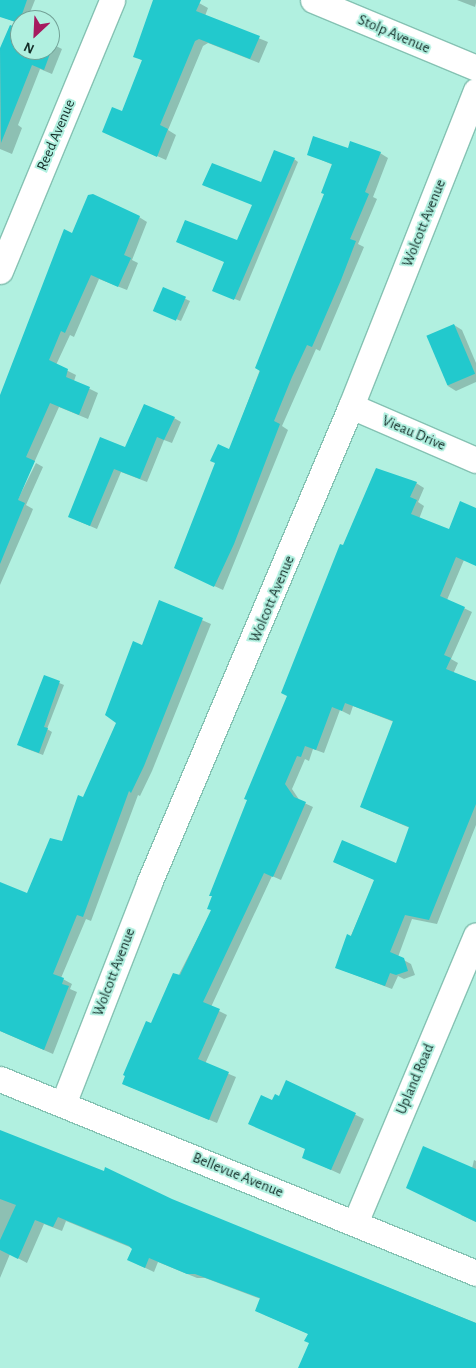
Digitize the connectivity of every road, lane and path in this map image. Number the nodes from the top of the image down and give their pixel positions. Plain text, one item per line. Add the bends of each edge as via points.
1 (112, 0) edge
2 (313, 0) edge
3 (476, 68) edge
4 (476, 91) edge
5 (0, 271) edge
6 (351, 406) junction
7 (476, 460) edge
8 (476, 935) edge
9 (0, 1079) edge
10 (63, 1104) junction
11 (355, 1223) junction
12 (476, 1273) edge

1 - 5 street, Reed Avenue
2 - 3 street, Stolp Avenue
4 - 6 street, Wolcott Avenue
6 - 7 street, Vieau Drive
6 - 10 street, Wolcott Avenue via 149,883
8 - 11 street, Upland Road
9 - 10 street, Bellevue Avenue
10 - 11 street, Bellevue Avenue
11 - 12 street, Bellevue Avenue

